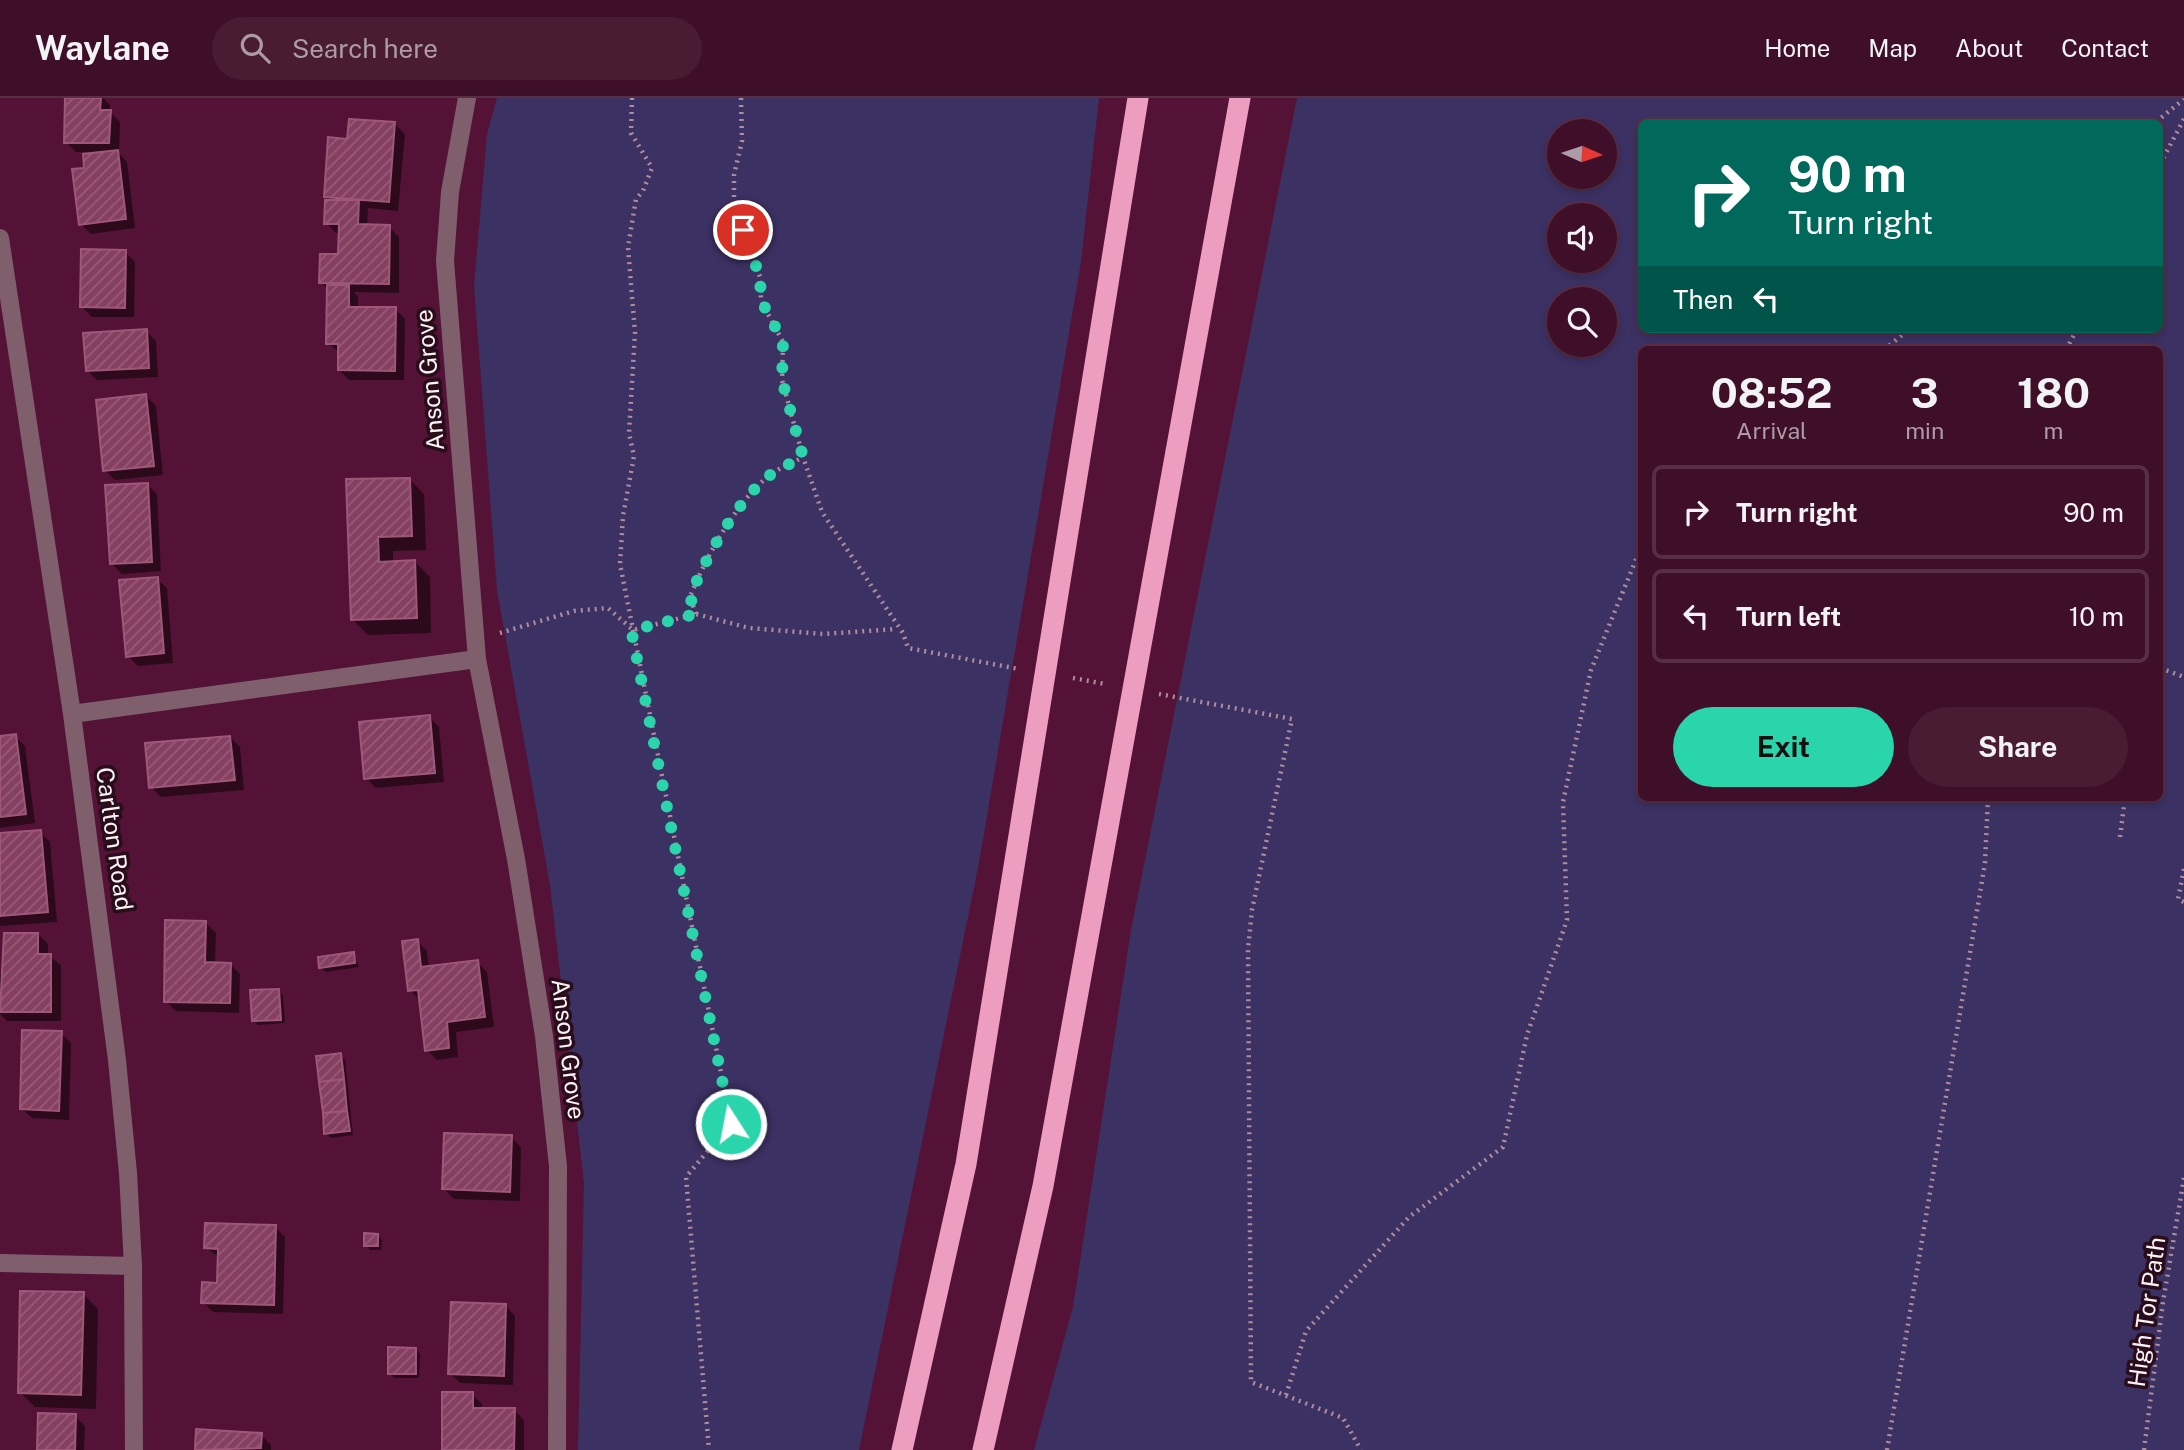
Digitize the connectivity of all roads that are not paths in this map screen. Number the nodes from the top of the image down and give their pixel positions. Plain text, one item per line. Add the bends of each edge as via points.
1 (467, 98) edge
2 (1138, 98) edge
3 (1240, 98) edge
4 (0, 238) edge
5 (477, 659) junction
6 (72, 714) junction
7 (0, 1263) edge
8 (133, 1266) junction
9 (134, 1450) edge
10 (557, 1450) edge
11 (902, 1450) edge
12 (983, 1450) edge

1 - 5 street, Anson Grove via 450,192 445,261
2 - 11 highway via 967,1164
3 - 12 highway via 1046,1172
4 - 6 street, Carlton Road
5 - 6 street
5 - 10 street, Anson Grove via 516,859 544,1036 558,1166
6 - 8 street, Carlton Road via 118,1073
7 - 8 street
8 - 9 street, Carlton Road

